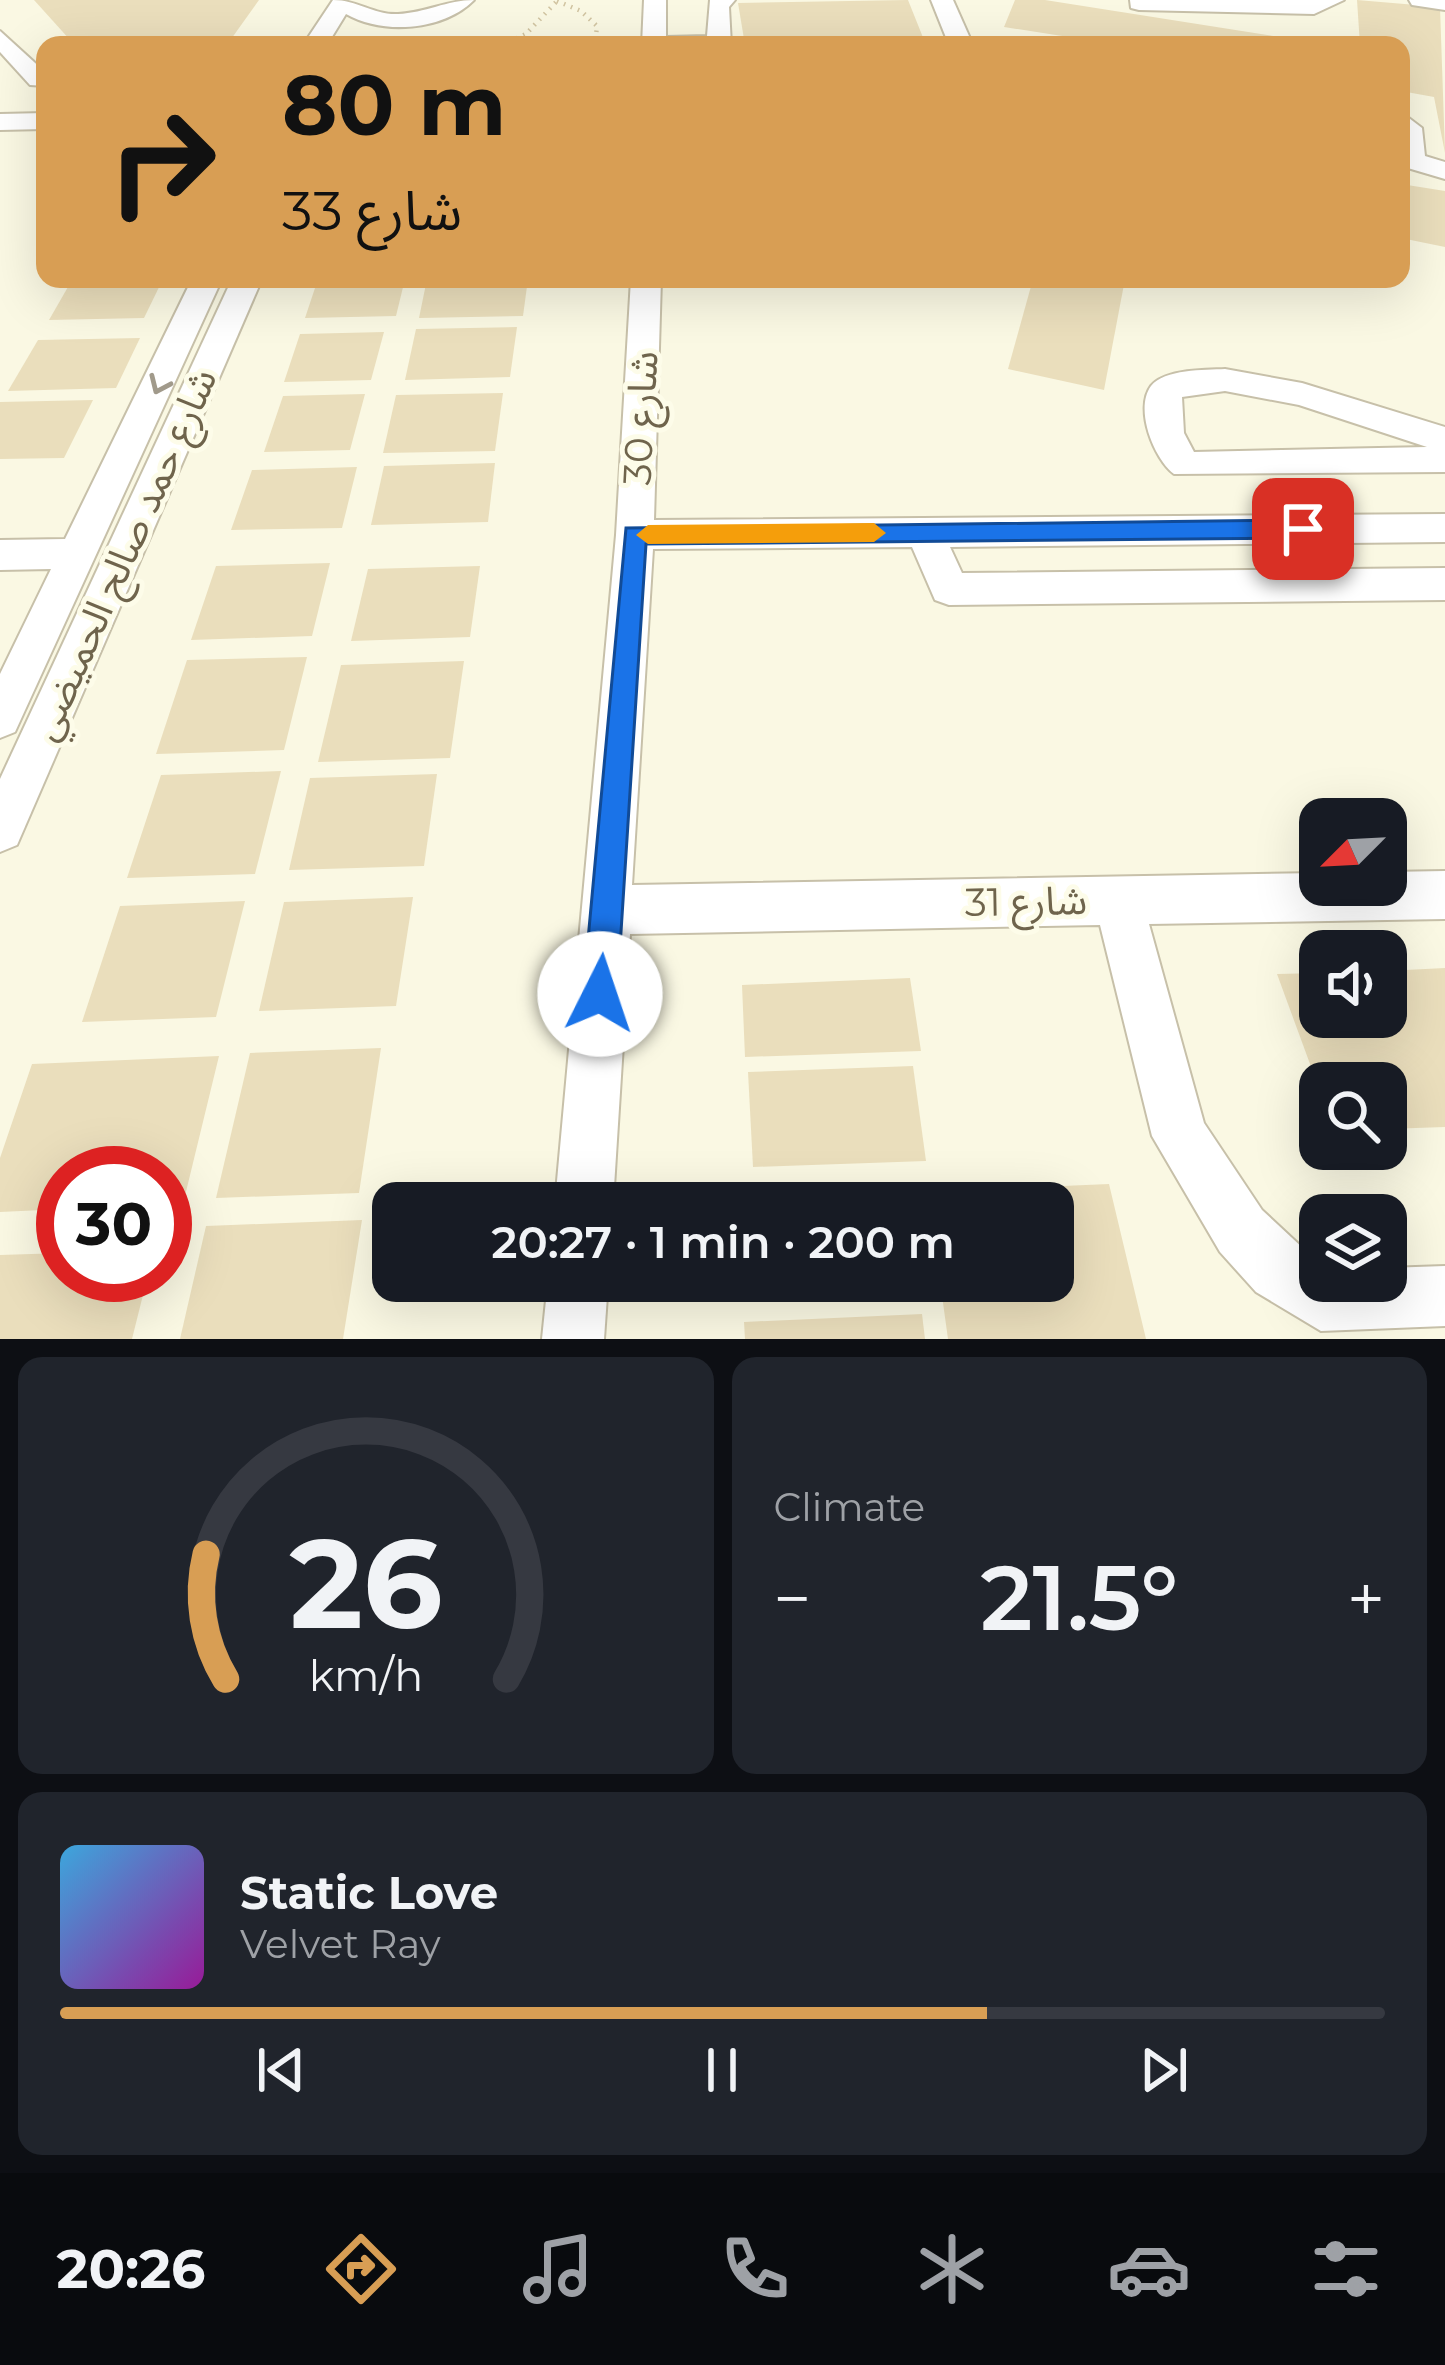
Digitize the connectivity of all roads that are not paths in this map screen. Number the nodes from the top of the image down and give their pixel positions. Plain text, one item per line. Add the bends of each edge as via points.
1 (344, 0) edge
2 (655, 0) edge
3 (724, 0) edge
4 (942, 0) edge
5 (1333, 0) edge
6 (1420, 0) edge
7 (464, 2) edge
8 (1138, 2) edge
9 (1445, 3) edge
10 (1292, 4) edge
11 (425, 17) junction
12 (321, 36) edge
13 (376, 36) edge
14 (654, 36) edge
15 (719, 36) edge
16 (957, 36) edge
17 (0, 38) edge
18 (36, 74) edge
19 (36, 80) edge
20 (0, 83) edge
21 (36, 121) edge
22 (0, 122) edge
23 (1410, 160) edge
24 (1445, 171) edge
25 (203, 288) edge
26 (243, 288) edge
27 (646, 288) edge
28 (1445, 440) edge
29 (1445, 459) edge
30 (1445, 528) edge
31 (925, 532) junction
32 (634, 535) junction
33 (82, 554) junction
34 (0, 555) edge
35 (1445, 584) edge
36 (0, 719) edge
37 (0, 830) edge
38 (1445, 895) edge
39 (1118, 899) junction
40 (606, 910) junction
41 (586, 1182) edge
42 (1445, 1296) edge
43 (576, 1302) edge
44 (573, 1339) edge

1 - 11 street via 370,17
1 - 12 street
2 - 14 street
3 - 15 street
4 - 16 street
5 - 10 street
6 - 9 street
7 - 11 street
8 - 10 street
11 - 13 street
17 - 18 street
19 - 20 street
21 - 22 street
23 - 24 street
25 -> 33 street, شارع حمد صالح الحميضي
26 - 37 street, شارع حمد صالح الحميضي
27 - 32 street, شارع 30
28 - 29 street via 1236,379 1193,379 1165,391 1168,442 1187,466
30 - 31 street
31 - 32 street
31 - 35 street via 949,589
32 - 40 street, شارع 30
33 - 34 street
33 - 36 street, شارع حمد صالح الحميضي
38 - 39 street, شارع 31
39 - 40 street, شارع 31
39 - 42 street via 1180,1136 1241,1231 1277,1271 1321,1301
40 - 41 street, شارع 30
43 - 44 street

